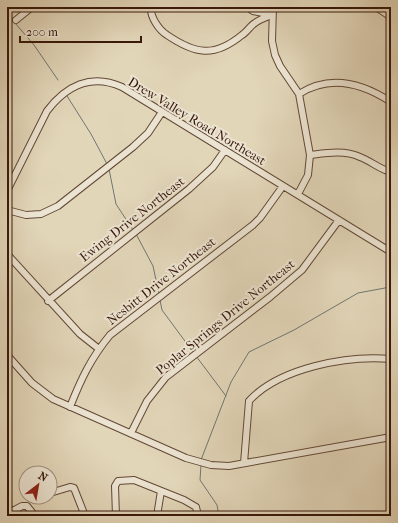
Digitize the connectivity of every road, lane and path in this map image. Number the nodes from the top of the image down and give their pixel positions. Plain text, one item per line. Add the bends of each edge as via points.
1 (32, 7) edge
2 (151, 7) edge
3 (246, 7) edge
4 (273, 7) edge
5 (376, 7) edge
6 (272, 15) junction
7 (391, 18) edge
8 (16, 20) dead end
9 (299, 94) junction
10 (391, 102) edge
11 (162, 112) junction
12 (225, 150) junction
13 (310, 155) junction
14 (391, 172) edge
15 (283, 186) junction
16 (7, 191) edge
17 (298, 194) junction
18 (7, 210) edge
19 (339, 220) junction
20 (391, 252) edge
21 (7, 254) edge
22 (48, 301) junction
23 (99, 349) junction
24 (7, 355) edge
25 (391, 359) edge
26 (70, 407) junction
27 (131, 433) junction
28 (391, 437) edge
29 (244, 463) junction
30 (58, 491) edge
31 (161, 491) junction
32 (7, 504) edge
33 (9, 513) edge
34 (35, 516) edge
35 (85, 516) edge
36 (116, 516) edge
37 (157, 516) edge
38 (198, 516) edge

1 - 8 street
2 - 6 street via 154,20 165,33 179,43 200,51 212,52 226,46 255,23
3 - 6 street
4 - 6 street
5 - 7 street
6 - 9 street via 275,55
9 - 10 street via 322,83 350,83 370,89
9 - 13 street
11 - 12 street, Drew Valley Road Northeast
11 - 16 street, Drew Valley Road Northeast via 114,83 88,82 65,90 47,111
11 - 18 street via 148,133 133,147 58,206 41,214 26,215
12 - 15 street, Drew Valley Road Northeast
12 - 22 street, Ewing Drive Northeast via 213,167 189,189
13 - 14 street via 344,153 359,156
13 - 17 street via 308,175
15 - 17 street, Drew Valley Road Northeast
15 - 23 street, Nesbitt Drive Northeast via 253,225 110,335
17 - 19 street, Drew Valley Road Northeast
19 - 20 street, Drew Valley Road Northeast
19 - 27 street, Poplar Springs Drive Northeast via 302,270 166,377 147,401
21 - 22 street
22 - 23 street via 80,334
23 - 26 street, Nesbitt Drive Northeast via 83,375
24 - 26 street via 32,383 53,399
25 - 29 street via 354,359 319,364 286,377 255,394 249,401
26 - 27 street
27 - 29 street via 207,464 229,466
28 - 29 street
30 - 35 street via 74,488
31 - 36 street via 134,480 118,481 114,491
31 - 37 street
31 - 38 street via 196,506
32 - 33 street
33 - 34 street via 27,506

